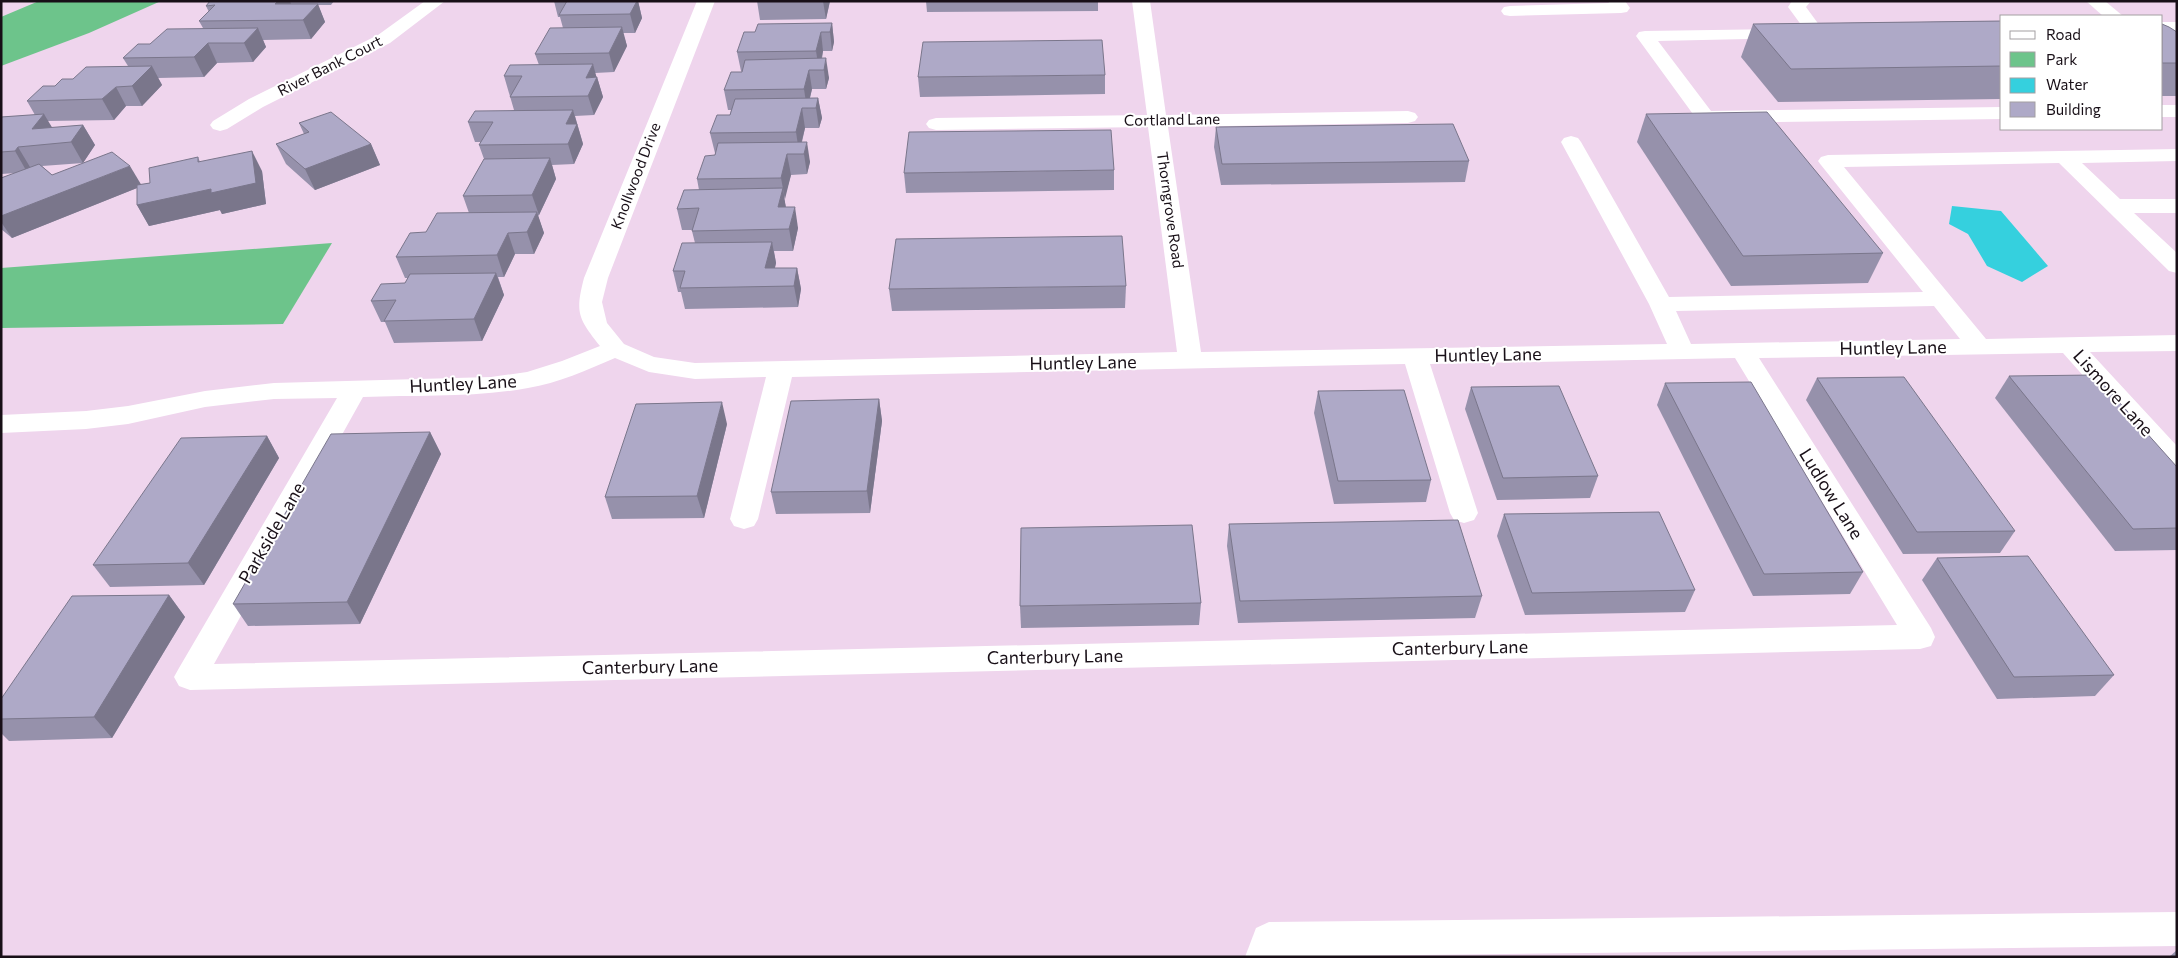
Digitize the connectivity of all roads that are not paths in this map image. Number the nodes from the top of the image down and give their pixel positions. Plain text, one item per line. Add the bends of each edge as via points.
1 (437, 1) edge
2 (706, 1) edge
3 (1141, 1) edge
4 (1616, 1) edge
5 (1803, 1) edge
6 (2094, 1) edge
7 (1510, 11) dead end
8 (2113, 15) edge
9 (2177, 27) edge
10 (2163, 28) edge
11 (1836, 33) edge
12 (1816, 34) junction
13 (2163, 111) edge
14 (2177, 111) edge
15 (2000, 113) edge
16 (1408, 117) dead end
17 (1157, 120) junction
18 (936, 124) dead end
19 (220, 125) dead end
20 (1570, 142) dead end
21 (2177, 156) edge
22 (2064, 157) junction
23 (2116, 206) junction
24 (2177, 206) edge
25 (2177, 266) edge
26 (1941, 299) junction
27 (1661, 304) junction
28 (2177, 343) edge
29 (2070, 345) junction
30 (1979, 346) junction
31 (615, 349) junction
32 (1742, 350) junction
33 (1682, 351) junction
34 (1415, 356) junction
35 (1190, 360) junction
36 (781, 369) junction
37 (354, 389) junction
38 (1, 424) edge
39 (2177, 463) edge
40 (1464, 513) dead end
41 (744, 519) dead end
42 (1920, 637) joint
43 (190, 677) joint
44 (2177, 929) edge
45 (1264, 957) edge

1 - 19 street, River Bank Court via 384,39 256,103
2 - 31 street, Knollwood Drive via 596,278 590,302 595,324
3 - 17 street, Thorngrove Road
4 - 7 street via 1621,8
5 - 12 street via 1797,7
6 - 8 street
9 - 10 street
11 - 12 street
12 - 15 street via 1645,36 1705,117
13 - 14 street
16 - 17 street, Cortland Lane
17 - 18 street, Cortland Lane
17 - 35 street, Thorngrove Road
20 - 27 street
21 - 22 street
22 - 23 street
22 - 26 street via 1828,161
23 - 24 street
23 - 25 street
26 - 27 street
26 - 30 street
27 - 33 street
28 - 29 street, Huntley Lane
29 - 30 street, Huntley Lane
29 - 39 street, Lismore Lane
30 - 32 street, Huntley Lane
31 - 36 street, Huntley Lane via 649,364 695,371
31 - 37 street, Huntley Lane via 571,368 529,380 491,385
32 - 33 street, Huntley Lane
32 - 42 street, Ludlow Lane
33 - 34 street, Huntley Lane
34 - 35 street, Huntley Lane
34 - 40 street
35 - 36 street, Huntley Lane
36 - 41 street
37 - 38 street, Huntley Lane via 274,391 205,399 128,415
37 - 43 street, Parkside Lane
42 - 43 street, Canterbury Lane
44 - 45 street via 1269,940

